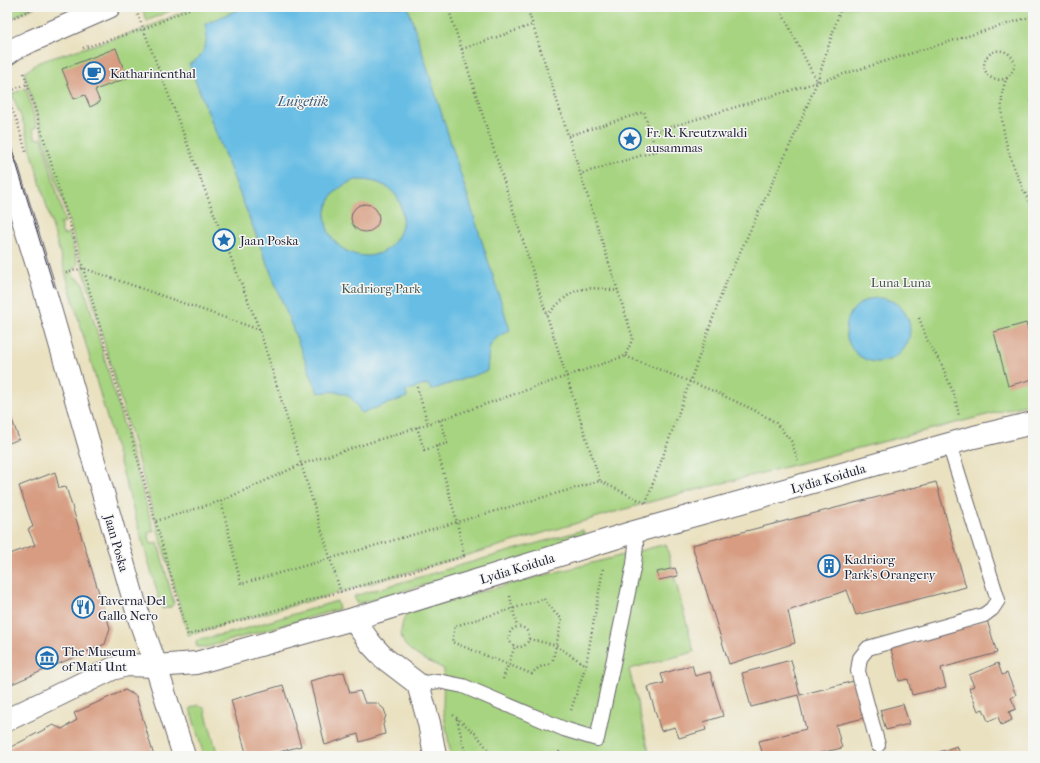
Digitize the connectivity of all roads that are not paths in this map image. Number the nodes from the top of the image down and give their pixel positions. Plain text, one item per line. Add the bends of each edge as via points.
1 (109, 7) edge
2 (7, 54) edge
3 (7, 168) edge
4 (1033, 423) edge
5 (957, 442) junction
6 (634, 532) junction
7 (353, 619) junction
8 (156, 666) junction
9 (418, 684) junction
10 (7, 720) edge
11 (878, 745) dead end
12 (184, 756) edge
13 (435, 756) edge

1 - 2 street
3 - 8 street, Jaan Poska via 139,618
4 - 5 street, Lydia Koidula
5 - 6 street, Lydia Koidula
5 - 11 lane via 998,600 984,615 868,648 860,658 858,671
6 - 7 street, Lydia Koidula
6 - 9 lane via 634,564 597,740 564,730 463,686 438,681
7 - 8 street, Lydia Koidula via 196,663
7 - 9 street via 384,658
8 - 10 street, Lydia Koidula via 127,665 112,669
8 - 12 street, Jaan Poska
9 - 13 street

